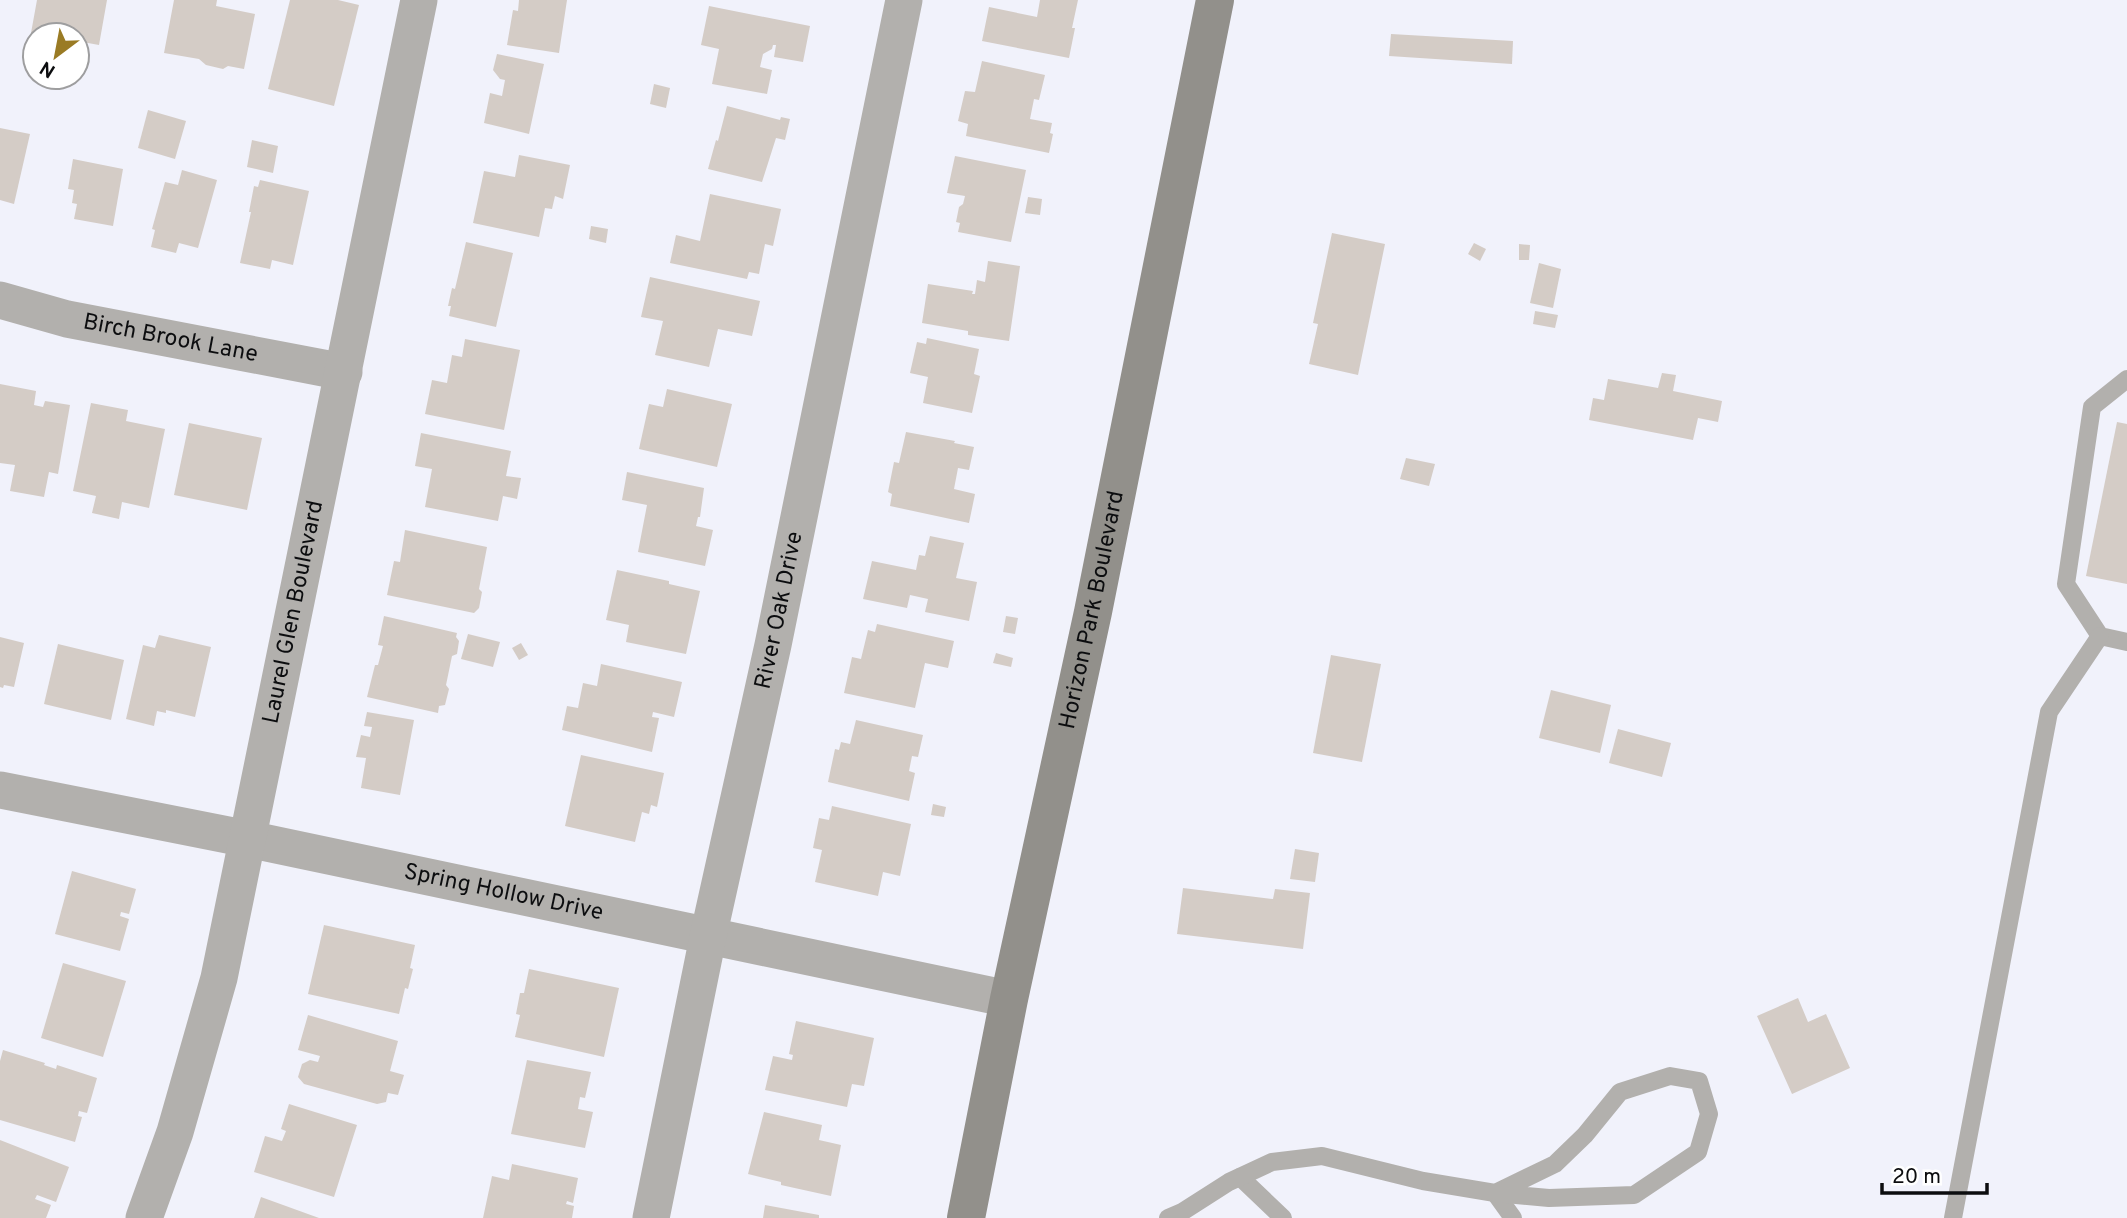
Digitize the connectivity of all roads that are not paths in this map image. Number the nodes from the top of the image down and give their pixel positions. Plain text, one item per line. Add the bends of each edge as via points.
1 (419, 0) edge
2 (904, 0) edge
3 (1216, 0) edge
4 (0, 300) edge
5 (344, 372) junction
6 (2127, 379) edge
7 (2100, 636) junction
8 (2127, 642) edge
9 (0, 790) edge
10 (248, 839) junction
11 (708, 937) junction
12 (1009, 999) junction
13 (1240, 1177) junction
14 (1495, 1193) junction
15 (974, 1215) edge
16 (144, 1218) edge
17 (651, 1218) edge
18 (1168, 1218) edge
19 (1283, 1218) edge
20 (1513, 1218) edge
21 (1953, 1218) edge

1 - 5 street, Laurel Glen Boulevard
2 - 11 street, River Oak Drive via 773,645
3 - 12 street, Horizon Park Boulevard
4 - 5 street, Birch Brook Lane via 67,319
5 - 10 street, Laurel Glen Boulevard
6 - 7 lane via 2092,407 2066,584
7 - 8 lane
7 - 21 lane via 2049,712
9 - 10 street, Spring Hollow Drive
10 - 11 street, Spring Hollow Drive
10 - 16 street, Laurel Glen Boulevard via 219,978 175,1132
11 - 12 street, Spring Hollow Drive
11 - 17 street, River Oak Drive
12 - 15 street, Horizon Park Boulevard
13 - 14 lane via 1272,1162 1322,1156
13 - 18 lane
13 - 19 lane
14 - 14 lane via 1549,1198 1634,1195 1698,1152 1709,1114 1699,1082 1670,1076 1620,1092 1555,1164
14 - 20 lane

